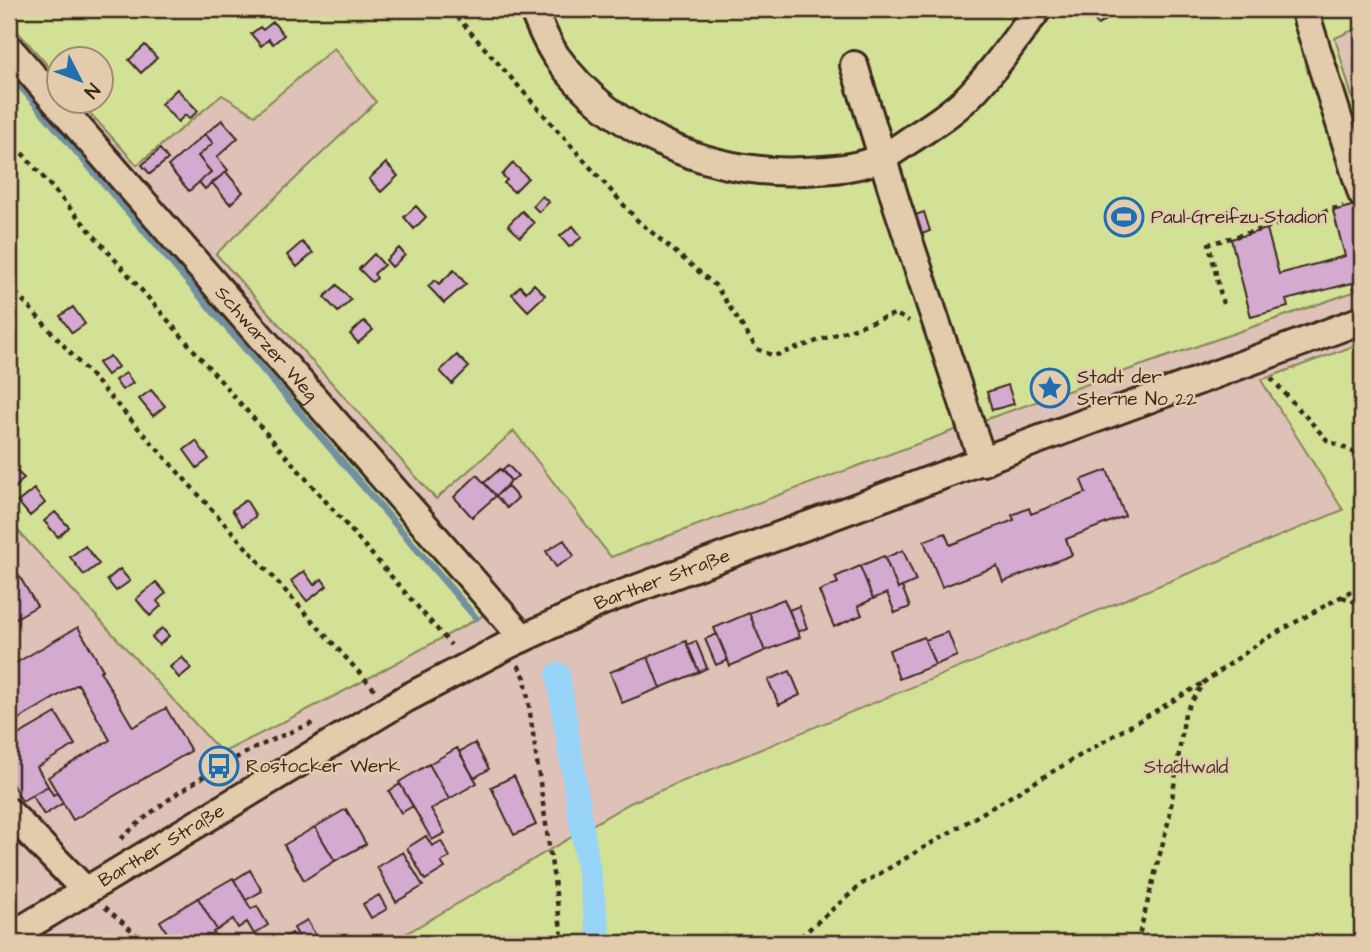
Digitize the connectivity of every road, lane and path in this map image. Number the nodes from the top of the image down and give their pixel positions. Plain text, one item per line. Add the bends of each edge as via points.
1 (450, 9) edge
2 (533, 9) edge
3 (1038, 9) edge
4 (1304, 9) edge
5 (9, 48) edge
6 (854, 65) dead end
7 (22, 153) dead end
8 (882, 158) junction
9 (1356, 199) edge
10 (9, 285) edge
11 (1223, 304) dead end
12 (1362, 320) edge
13 (913, 328) dead end
14 (1254, 360) junction
15 (1362, 456) edge
16 (983, 461) junction
17 (1362, 585) edge
18 (1341, 597) junction
19 (1362, 604) edge
20 (516, 641) junction
21 (451, 645) dead end
22 (1203, 682) junction
23 (375, 690) dead end
24 (9, 812) edge
25 (86, 891) junction
26 (9, 937) edge
27 (146, 943) edge
28 (563, 943) edge
29 (793, 943) edge
30 (1137, 943) edge

1 - 13 path via 638,220 716,286 757,349 774,356 895,314
2 - 8 street via 555,55 583,88 617,118 674,149 775,173 840,170
3 - 8 street via 969,96
4 - 9 street
5 - 20 street, Schwarzer Weg
6 - 8 street
7 - 21 path
8 - 16 street
9 - 11 path via 1209,244
10 - 23 path
12 - 14 street, Barther Straße
14 - 15 path via 1328,440
14 - 16 street, Barther Straße
16 - 20 street, Barther Straße via 664,577
17 - 18 path
18 - 19 path
18 - 22 path via 1262,641
20 - 25 street, Barther Straße via 405,699
20 - 28 path
22 - 29 path via 862,884
22 - 30 path via 1185,713 1169,819
24 - 25 street
25 - 26 street, Barther Straße
25 - 27 path

